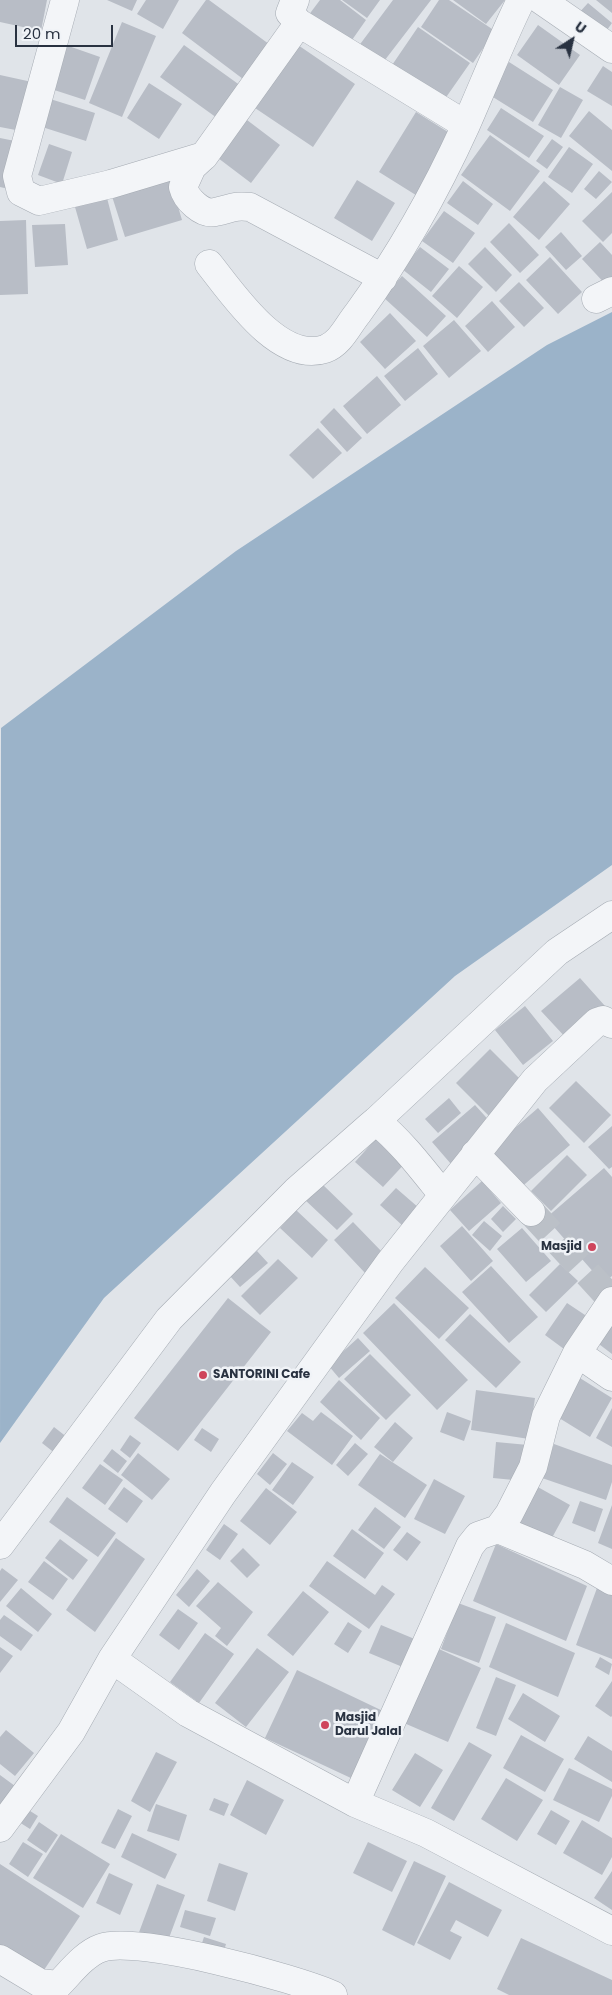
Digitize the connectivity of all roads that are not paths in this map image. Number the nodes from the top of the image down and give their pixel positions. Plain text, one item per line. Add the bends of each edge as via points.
1 (66, 0) edge
2 (520, 0) edge
3 (541, 0) edge
4 (297, 12) edge
5 (612, 49) edge
6 (466, 125) junction
7 (204, 156) junction
8 (209, 264) dead end
9 (383, 278) junction
10 (612, 915) edge
11 (612, 1024) edge
12 (376, 1122) junction
13 (475, 1154) junction
14 (443, 1194) junction
15 (531, 1212) tunnel mouth
16 (612, 1302) edge
17 (576, 1353) junction
18 (612, 1377) edge
19 (498, 1529) junction
20 (0, 1545) edge
21 (612, 1581) edge
22 (112, 1659) junction
23 (355, 1802) junction
24 (0, 1828) edge
25 (612, 1931) edge
26 (0, 1958) edge
27 (333, 1995) edge

1 - 7 street via 17,176 21,192 39,201 112,184
2 - 6 street
3 - 5 street
4 - 6 street
4 - 7 street
6 - 9 street
7 - 9 street via 192,168 182,187 185,194 207,213 236,205 250,207
8 - 9 street via 256,322 275,338 298,349 325,349 338,341
10 - 12 street via 557,952
11 - 13 street via 604,1020 597,1022 561,1054 535,1080
12 - 14 street via 404,1147
12 - 20 street via 296,1191 169,1319
13 - 14 street
13 - 15 street
14 - 22 street via 316,1362
16 - 17 street
17 - 18 street
17 - 19 street via 546,1416 533,1467
19 - 21 street via 585,1565
19 - 23 street via 478,1536 470,1546
22 - 23 street via 188,1713
22 - 24 street via 71,1732
23 - 25 street via 426,1833
26 - 27 street via 40,1983 58,1985 80,1962 100,1948 128,1944 216,1960

